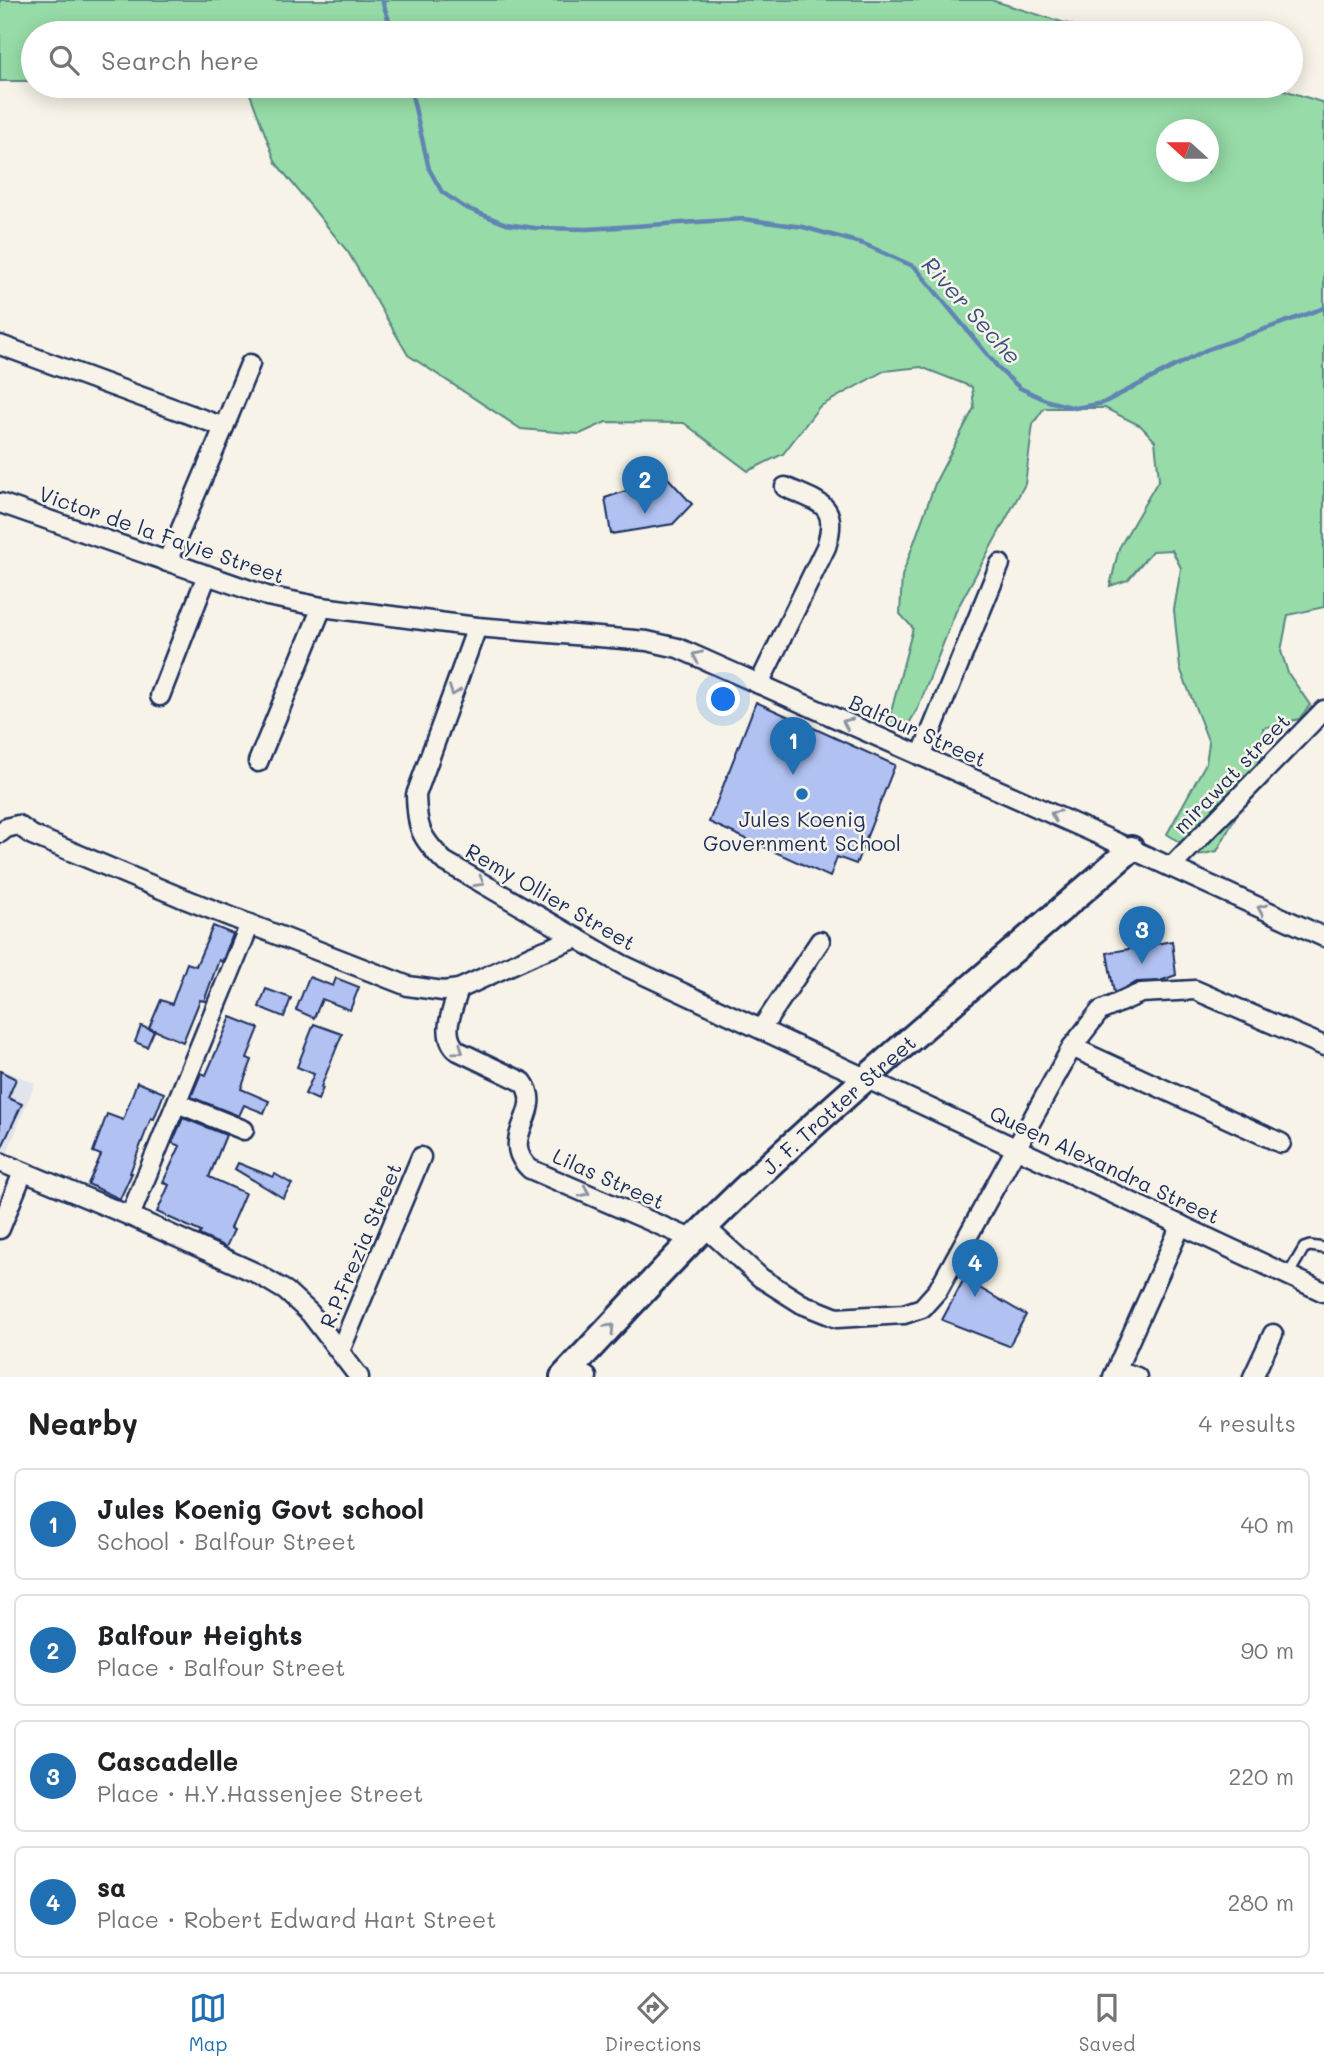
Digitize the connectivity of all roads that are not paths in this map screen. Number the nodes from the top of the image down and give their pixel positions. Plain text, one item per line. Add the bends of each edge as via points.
1 (0, 345) edge
2 (250, 364) dead end
3 (224, 427) junction
4 (785, 487) dead end
5 (0, 503) edge
6 (167, 562) junction
7 (1000, 564) dead end
8 (207, 575) junction
9 (322, 607) junction
10 (477, 627) junction
11 (759, 684) junction
12 (160, 696) dead end
13 (1324, 710) edge
14 (921, 756) junction
15 (258, 762) dead end
16 (0, 834) edge
17 (1131, 849) junction
18 (1171, 867) junction
19 (250, 924) junction
20 (1324, 937) edge
21 (577, 938) junction
22 (820, 941) dead end
23 (459, 989) junction
24 (761, 1029) junction
25 (1324, 1046) edge
26 (1072, 1047) junction
27 (865, 1078) junction
28 (177, 1103) junction
29 (244, 1130) dead end
30 (1281, 1143) dead end
31 (1016, 1147) junction
32 (421, 1157) dead end
33 (0, 1162) edge
34 (23, 1172) junction
35 (130, 1216) junction
36 (1181, 1225) junction
37 (0, 1229) edge
38 (700, 1234) junction
39 (1324, 1248) edge
40 (1288, 1275) junction
41 (1324, 1292) edge
42 (1273, 1334) dead end
43 (340, 1351) junction
44 (1115, 1373) edge
45 (574, 1374) edge
46 (359, 1377) edge
47 (1136, 1377) edge
48 (1253, 1377) edge

1 - 3 street
2 - 3 street
3 - 6 street
4 - 11 street via 821,504 831,514 832,529
5 - 6 street, Victor de la Fayie Street
6 - 8 street, Victor de la Fayie Street
7 - 14 street
8 - 9 street, Victor de la Fayie Street via 267,596
8 - 12 street
9 - 10 street, Victor de la Fayie Street
9 - 15 street
11 -> 10 street, Balfour Street via 678,648 648,641
10 -> 21 street, Remy Ollier Street via 416,795 416,820 426,843 444,861
14 -> 11 street, Balfour Street
13 - 18 street, mirawat street
17 -> 14 street, Balfour Street
16 - 19 street via 18,825 32,835
17 - 18 street, Balfour Street
17 - 27 street, J. F. Trotter Street
20 -> 18 street, Balfour Street
19 - 23 street via 408,986
19 - 28 street
21 - 23 street
21 - 24 street, Remy Ollier Street via 623,965
22 - 24 street
23 -> 38 street, Lilas Street via 447,1028 452,1046 529,1089 529,1107 517,1141 522,1161
24 - 27 street, Remy Ollier Street
25 - 26 street via 1195,990 1141,993 1100,1011
26 - 30 street
26 - 31 street
27 - 31 street, Queen Alexandra Street
27 - 38 street, J. F. Trotter Street
28 - 29 street
28 - 35 street
31 - 36 street, Queen Alexandra Street
31 - 38 street via 938,1290 922,1308 904,1314 837,1318 802,1304
32 - 43 street, R.P.Frezia Street
33 - 34 street
34 - 35 street
34 - 37 street
35 - 43 street via 256,1273 286,1292 310,1313
36 - 40 street, Queen Alexandra Street
36 - 44 street
45 -> 38 street, J. F. Trotter Street
39 - 40 lane via 1304,1248
40 - 41 street, Queen Alexandra Street
42 - 48 street
43 - 46 street
44 - 47 street

